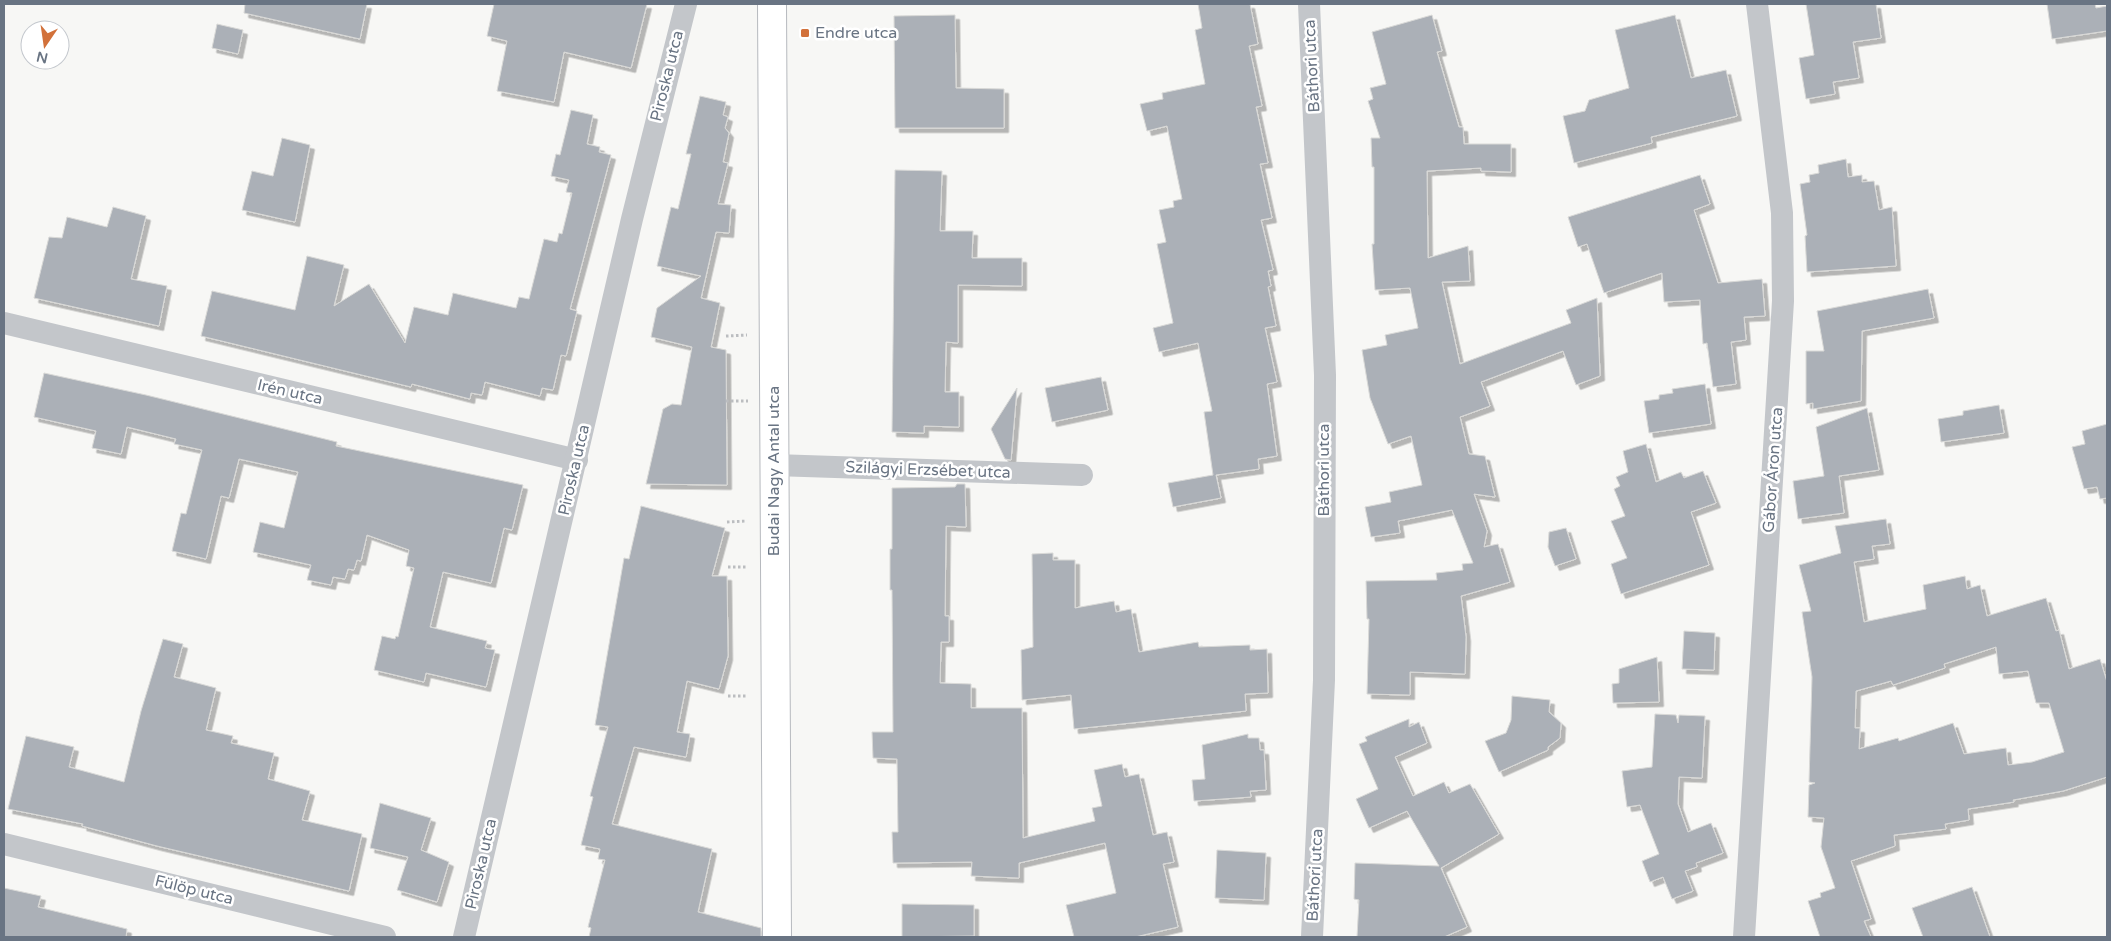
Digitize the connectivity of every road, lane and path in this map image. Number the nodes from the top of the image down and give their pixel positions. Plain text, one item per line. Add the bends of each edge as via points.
1 (686, 4) edge
2 (772, 4) edge
3 (1309, 4) edge
4 (1757, 4) edge
5 (4, 323) edge
6 (748, 335) dead end
7 (726, 336) dead end
8 (726, 401) dead end
9 (748, 401) dead end
10 (577, 460) junction
11 (774, 465) junction
12 (1082, 475) dead end
13 (750, 521) dead end
14 (727, 522) dead end
15 (728, 567) dead end
16 (751, 567) dead end
17 (728, 696) dead end
18 (751, 696) dead end
19 (4, 844) edge
20 (385, 937) edge
21 (464, 937) edge
22 (777, 937) edge
23 (1312, 937) edge
24 (1744, 937) edge

1 - 10 street, Piroska utca via 632,219
2 - 11 street, Budai Nagy Antal utca
3 - 23 street, Báthori utca via 1324,375 1324,680
4 - 24 street, Gábor Áron utca via 1782,213 1784,282
5 - 10 street, Irén utca
6 - 7 path
8 - 9 path
10 - 21 street, Piroska utca
11 - 12 street, Szilágyi Erzsébet utca
11 - 22 street, Budai Nagy Antal utca
13 - 14 path
15 - 16 path
17 - 18 path
19 - 20 street, Fülöp utca

